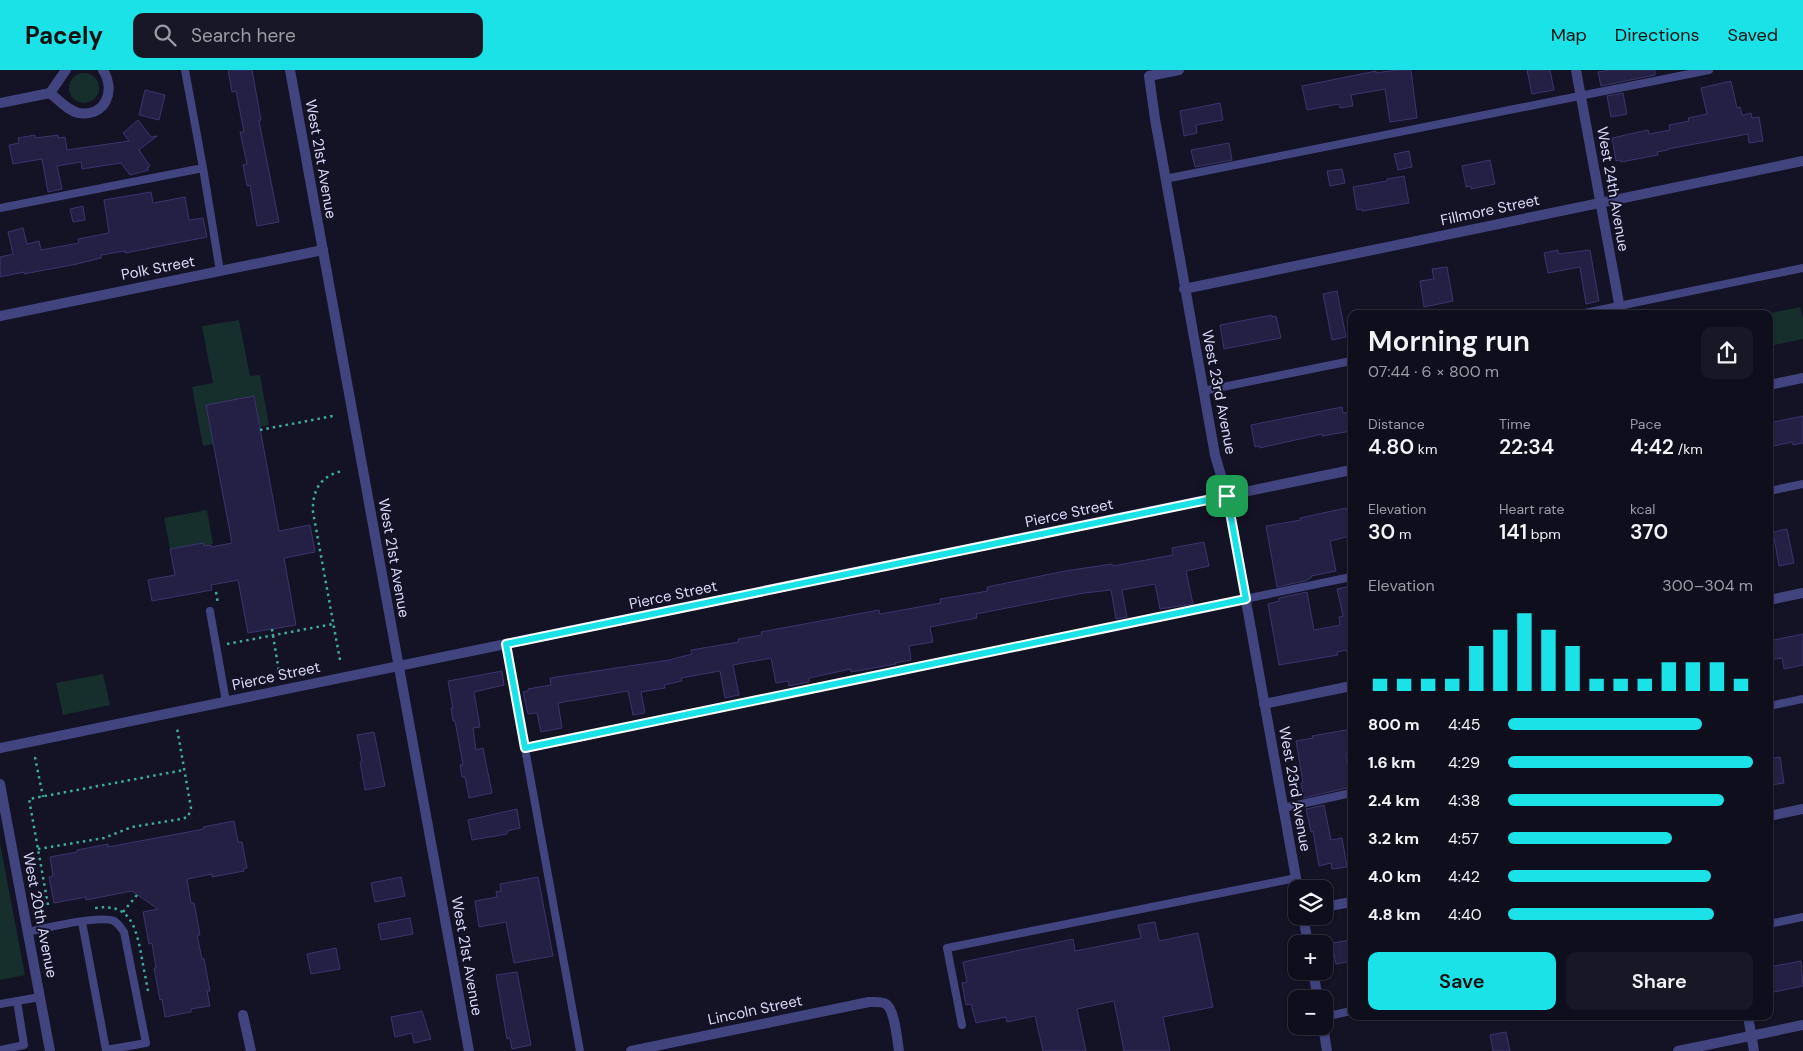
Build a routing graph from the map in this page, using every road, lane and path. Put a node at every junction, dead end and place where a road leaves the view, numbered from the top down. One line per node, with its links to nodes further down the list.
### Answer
1 (66, 70): 8 (street)
2 (103, 70): 8 (street)
3 (185, 70): 12 (lane)
4 (290, 70): 16 (street, West 21st Avenue)
5 (1179, 70): 13 (street, West 23rd Avenue)
6 (1576, 70): 9 (street, West 24th Avenue)
7 (1709, 70): 9 (lane)
8 (50, 93): 10 (street)
9 (1580, 96): 13 (lane); 14 (street, West 24th Avenue)
10 (0, 104)
11 (1803, 161): 14 (street, Fillmore Street)
12 (203, 168): 15 (lane); 18 (lane)
13 (1165, 179): 19 (street, West 23rd Avenue)
14 (1600, 203): 19 (street, Fillmore Street); 20 (street, West 24th Avenue)
15 (0, 208)
16 (323, 250): 18 (street, Polk Street); 44 (street, West 21st Avenue)
17 (1803, 268): 20 (lane)
18 (220, 271): 21 (street, Polk Street)
19 (1184, 289): 25 (street, West 23rd Avenue)
20 (1620, 310)
21 (0, 316)
22 (1348, 362): 25 (lane)
23 (1803, 378): 24 (street)
24 (1773, 383)
25 (1203, 391): 32 (street, West 23rd Avenue)
26 (333, 416): 27 (path)
27 (260, 430)
28 (343, 471): 38 (path)
29 (1348, 471): 32 (street, Pierce Street)
30 (1803, 484): 31 (lane)
31 (1773, 490)
32 (1227, 496): 35 (street, West 23rd Avenue); 42 (street, Pierce Street)
33 (1348, 578): 35 (lane)
34 (1803, 593): 36 (street)
35 (1246, 599): 49 (street, West 23rd Avenue); 53 (lane)
36 (1773, 599)
37 (210, 611): 48 (lane)
38 (333, 624): 40 (path); 43 (path)
39 (272, 629): 40 (path)
40 (273, 635): 41 (path); 45 (path)
41 (225, 644)
42 (506, 644): 44 (street, Pierce Street); 53 (lane)
43 (340, 660)
44 (399, 666): 48 (street, Pierce Street); 87 (street, West 21st Avenue)
45 (280, 672)
46 (1348, 687): 49 (street)
47 (1803, 699): 50 (lane)
48 (226, 702): 52 (street, Pierce Street)
49 (1264, 704): 59 (street, West 23rd Avenue)
50 (1773, 705)
51 (177, 728): 55 (path)
52 (0, 748)
53 (525, 748): 88 (lane)
54 (35, 757): 58 (path)
55 (184, 770): 58 (path); 62 (path)
56 (0, 784): 72 (street, West 20th Avenue)
57 (1348, 794): 59 (lane)
58 (43, 797): 62 (path)
59 (1283, 808): 63 (street, West 23rd Avenue)
60 (1803, 809): 61 (street)
61 (1773, 815)
62 (38, 849): 66 (path)
63 (1296, 878): 80 (lane)
64 (137, 895): 68 (path)
65 (1348, 903): 67 (street)
66 (48, 905)
67 (1333, 906)
68 (123, 912)
69 (1803, 917): 71 (lane)
70 (82, 922): 70 (lane); 72 (lane)
71 (1773, 923)
72 (28, 932): 73 (street, West 20th Avenue)
73 (40, 996): 74 (lane); 85 (street, West 20th Avenue)
74 (17, 1001): 75 (lane); 84 (lane)
75 (0, 1004)
76 (1348, 1012): 78 (lane)
77 (243, 1015): 86 (street)
78 (1333, 1015)
79 (1749, 1020): 83 (street)
80 (962, 1025)
81 (1803, 1025): 83 (street)
82 (1324, 1035): 91 (street)
83 (1752, 1036): 92 (street); 93 (street)
84 (0, 1050)
85 (50, 1051)
86 (251, 1051)
87 (469, 1051)
88 (580, 1051)
89 (631, 1051): 90 (street, Lincoln Street)
90 (899, 1051)
91 (1327, 1051)
92 (1678, 1051)
93 (1754, 1051)

